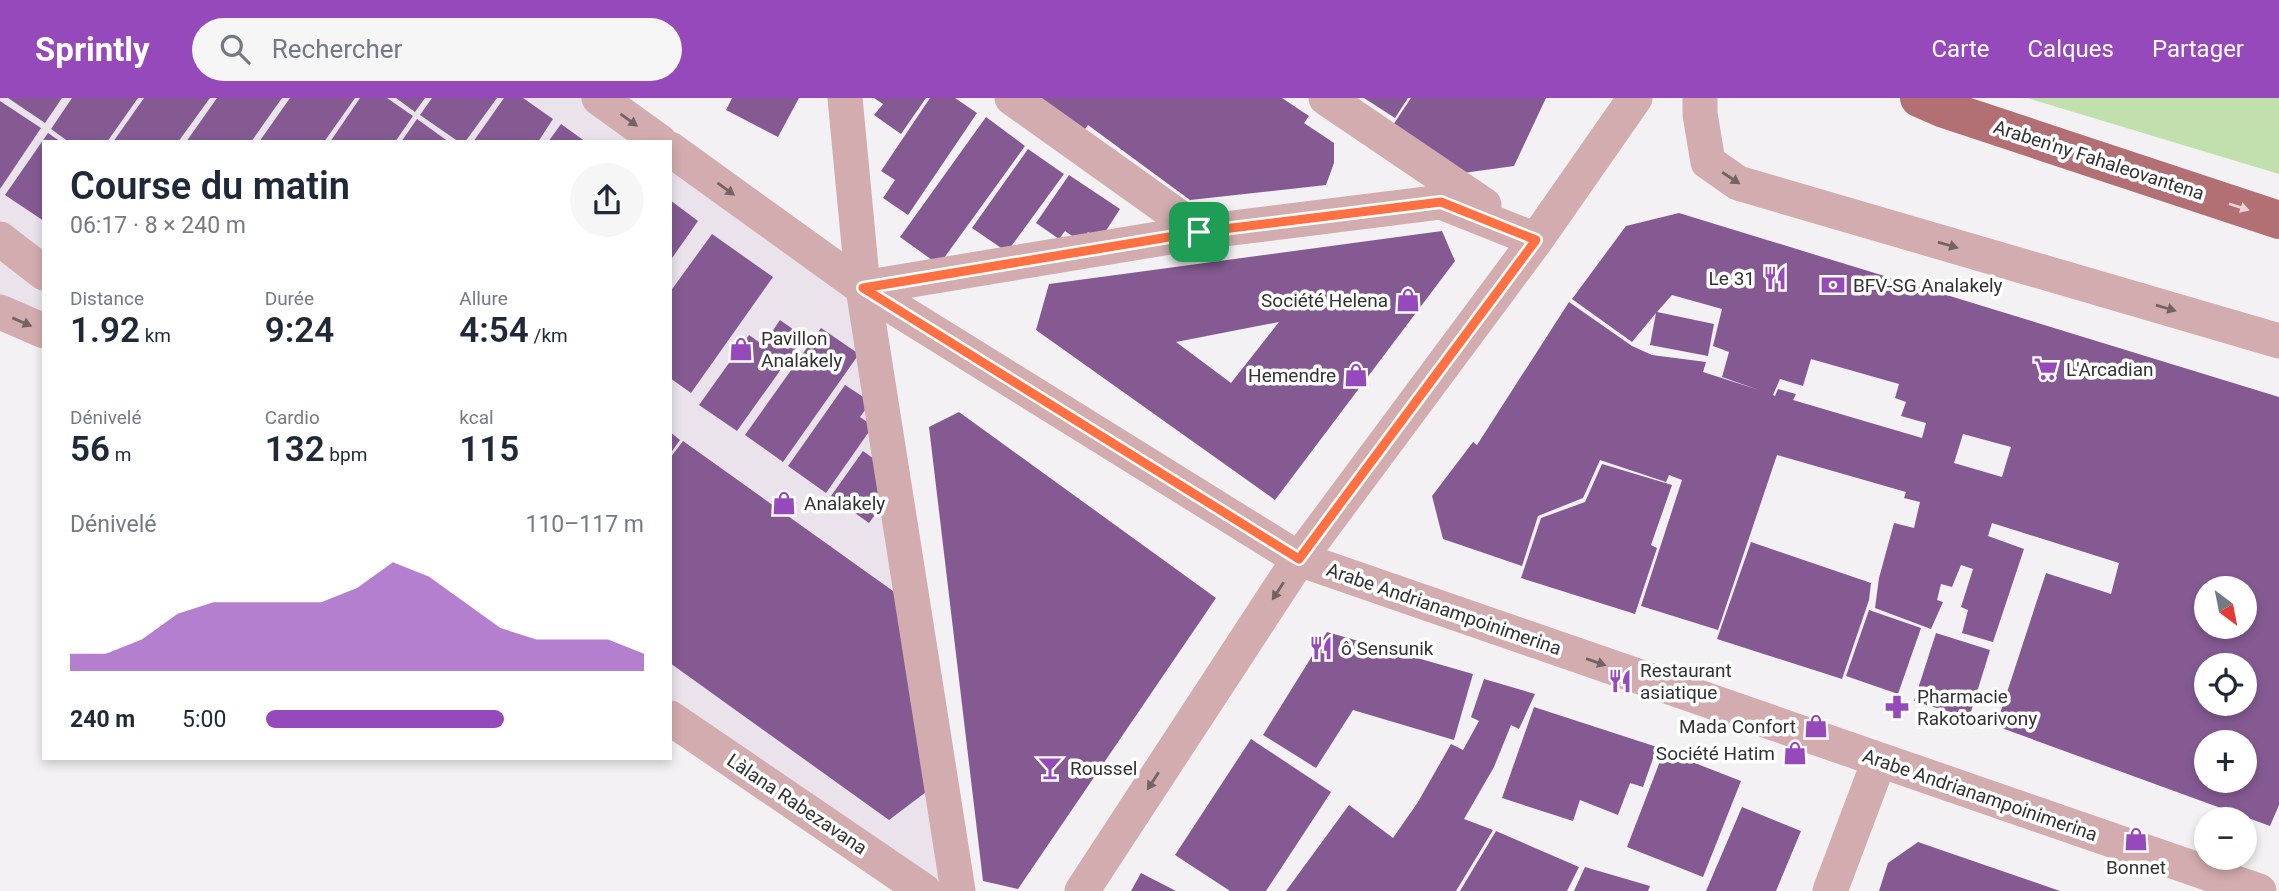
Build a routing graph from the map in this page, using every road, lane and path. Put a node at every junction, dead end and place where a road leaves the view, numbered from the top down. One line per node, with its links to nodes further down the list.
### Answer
1 (599, 98): 8 (street, one-way to 8)
2 (845, 98): 15 (street)
3 (1012, 98): 11 (street)
4 (1326, 98): 13 (street)
5 (1635, 98): 13 (street)
6 (1700, 98): 18 (street, one-way to 18)
7 (1919, 98): 10 (main road, Araben'ny Fahaleovantena, one-way to 10)
8 (657, 140)
9 (672, 150): 15 (street, Arabe Andrianampoinimerina, one-way to 15)
10 (2279, 220)
11 (1199, 232): 13 (street); 15 (street)
12 (0, 239): 14 (street)
13 (1536, 240): 19 (street)
14 (42, 272)
15 (863, 288): 19 (street, Arabe Andrianampoinimerina); 23 (street)
16 (0, 313): 17 (street, one-way to 17)
17 (42, 330)
18 (2279, 341)
19 (1299, 559): 21 (street, Arabe Andrianampoinimerina, one-way to 21); 24 (street, one-way to 24)
20 (672, 719): 22 (street, Làlana Rabezavana)
21 (1879, 761): 25 (street); 26 (street, Arabe Andrianampoinimerina)
22 (925, 891)
23 (958, 891)
24 (1082, 891)
25 (1830, 891)
26 (2259, 891)

